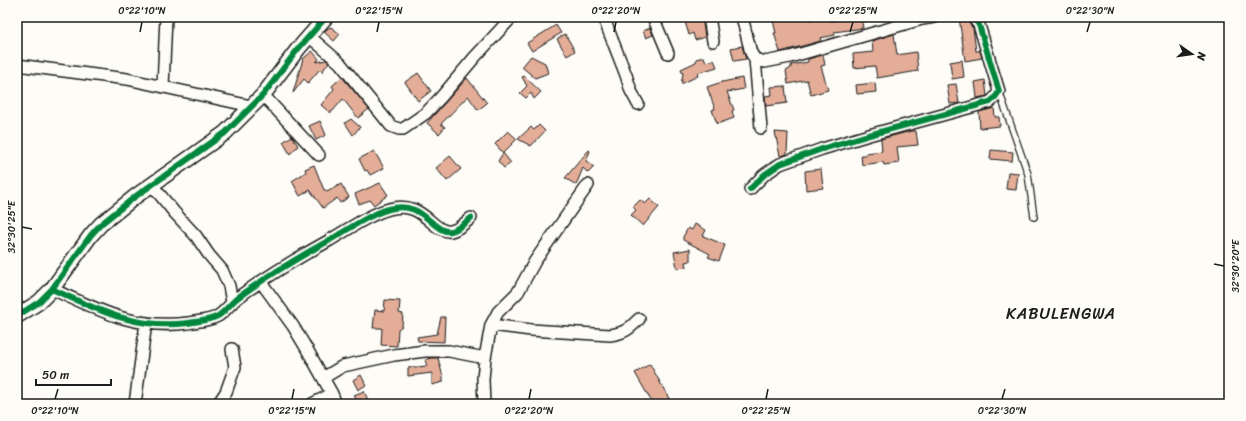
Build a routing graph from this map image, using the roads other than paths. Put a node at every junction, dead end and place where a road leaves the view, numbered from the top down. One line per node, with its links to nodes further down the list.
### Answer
1 (166, 17): 15 (street)
2 (326, 17): 10 (street)
3 (512, 17): 10 (street)
4 (605, 17): 18 (street)
5 (654, 17): 12 (street)
6 (710, 17): 11 (street)
7 (742, 17): 13 (street)
8 (935, 17): 13 (street)
9 (973, 17): 16 (street)
10 (309, 36): 17 (street)
11 (713, 41)
12 (668, 53)
13 (755, 59): 20 (street)
14 (17, 65): 15 (street)
15 (163, 88): 19 (street)
16 (999, 91): 24 (street); 25 (lane)
17 (263, 95): 19 (street); 21 (street)
18 (638, 104)
19 (251, 106): 22 (street)
20 (761, 128)
21 (319, 155)
22 (152, 185): 28 (street); 29 (street)
23 (588, 185): 33 (street)
24 (750, 189)
25 (1034, 217)
26 (471, 218): 27 (street)
27 (261, 282): 29 (street); 36 (street)
28 (52, 289): 30 (street); 32 (street)
29 (232, 302): 32 (street)
30 (17, 316)
31 (639, 319): 33 (street)
32 (146, 323): 38 (street)
33 (491, 325): 35 (street)
34 (232, 349): 39 (street)
35 (484, 358): 36 (street); 41 (street)
36 (323, 378): 37 (street)
37 (334, 399): 40 (street)
38 (135, 404)
39 (218, 404)
40 (312, 404)
41 (484, 404)

